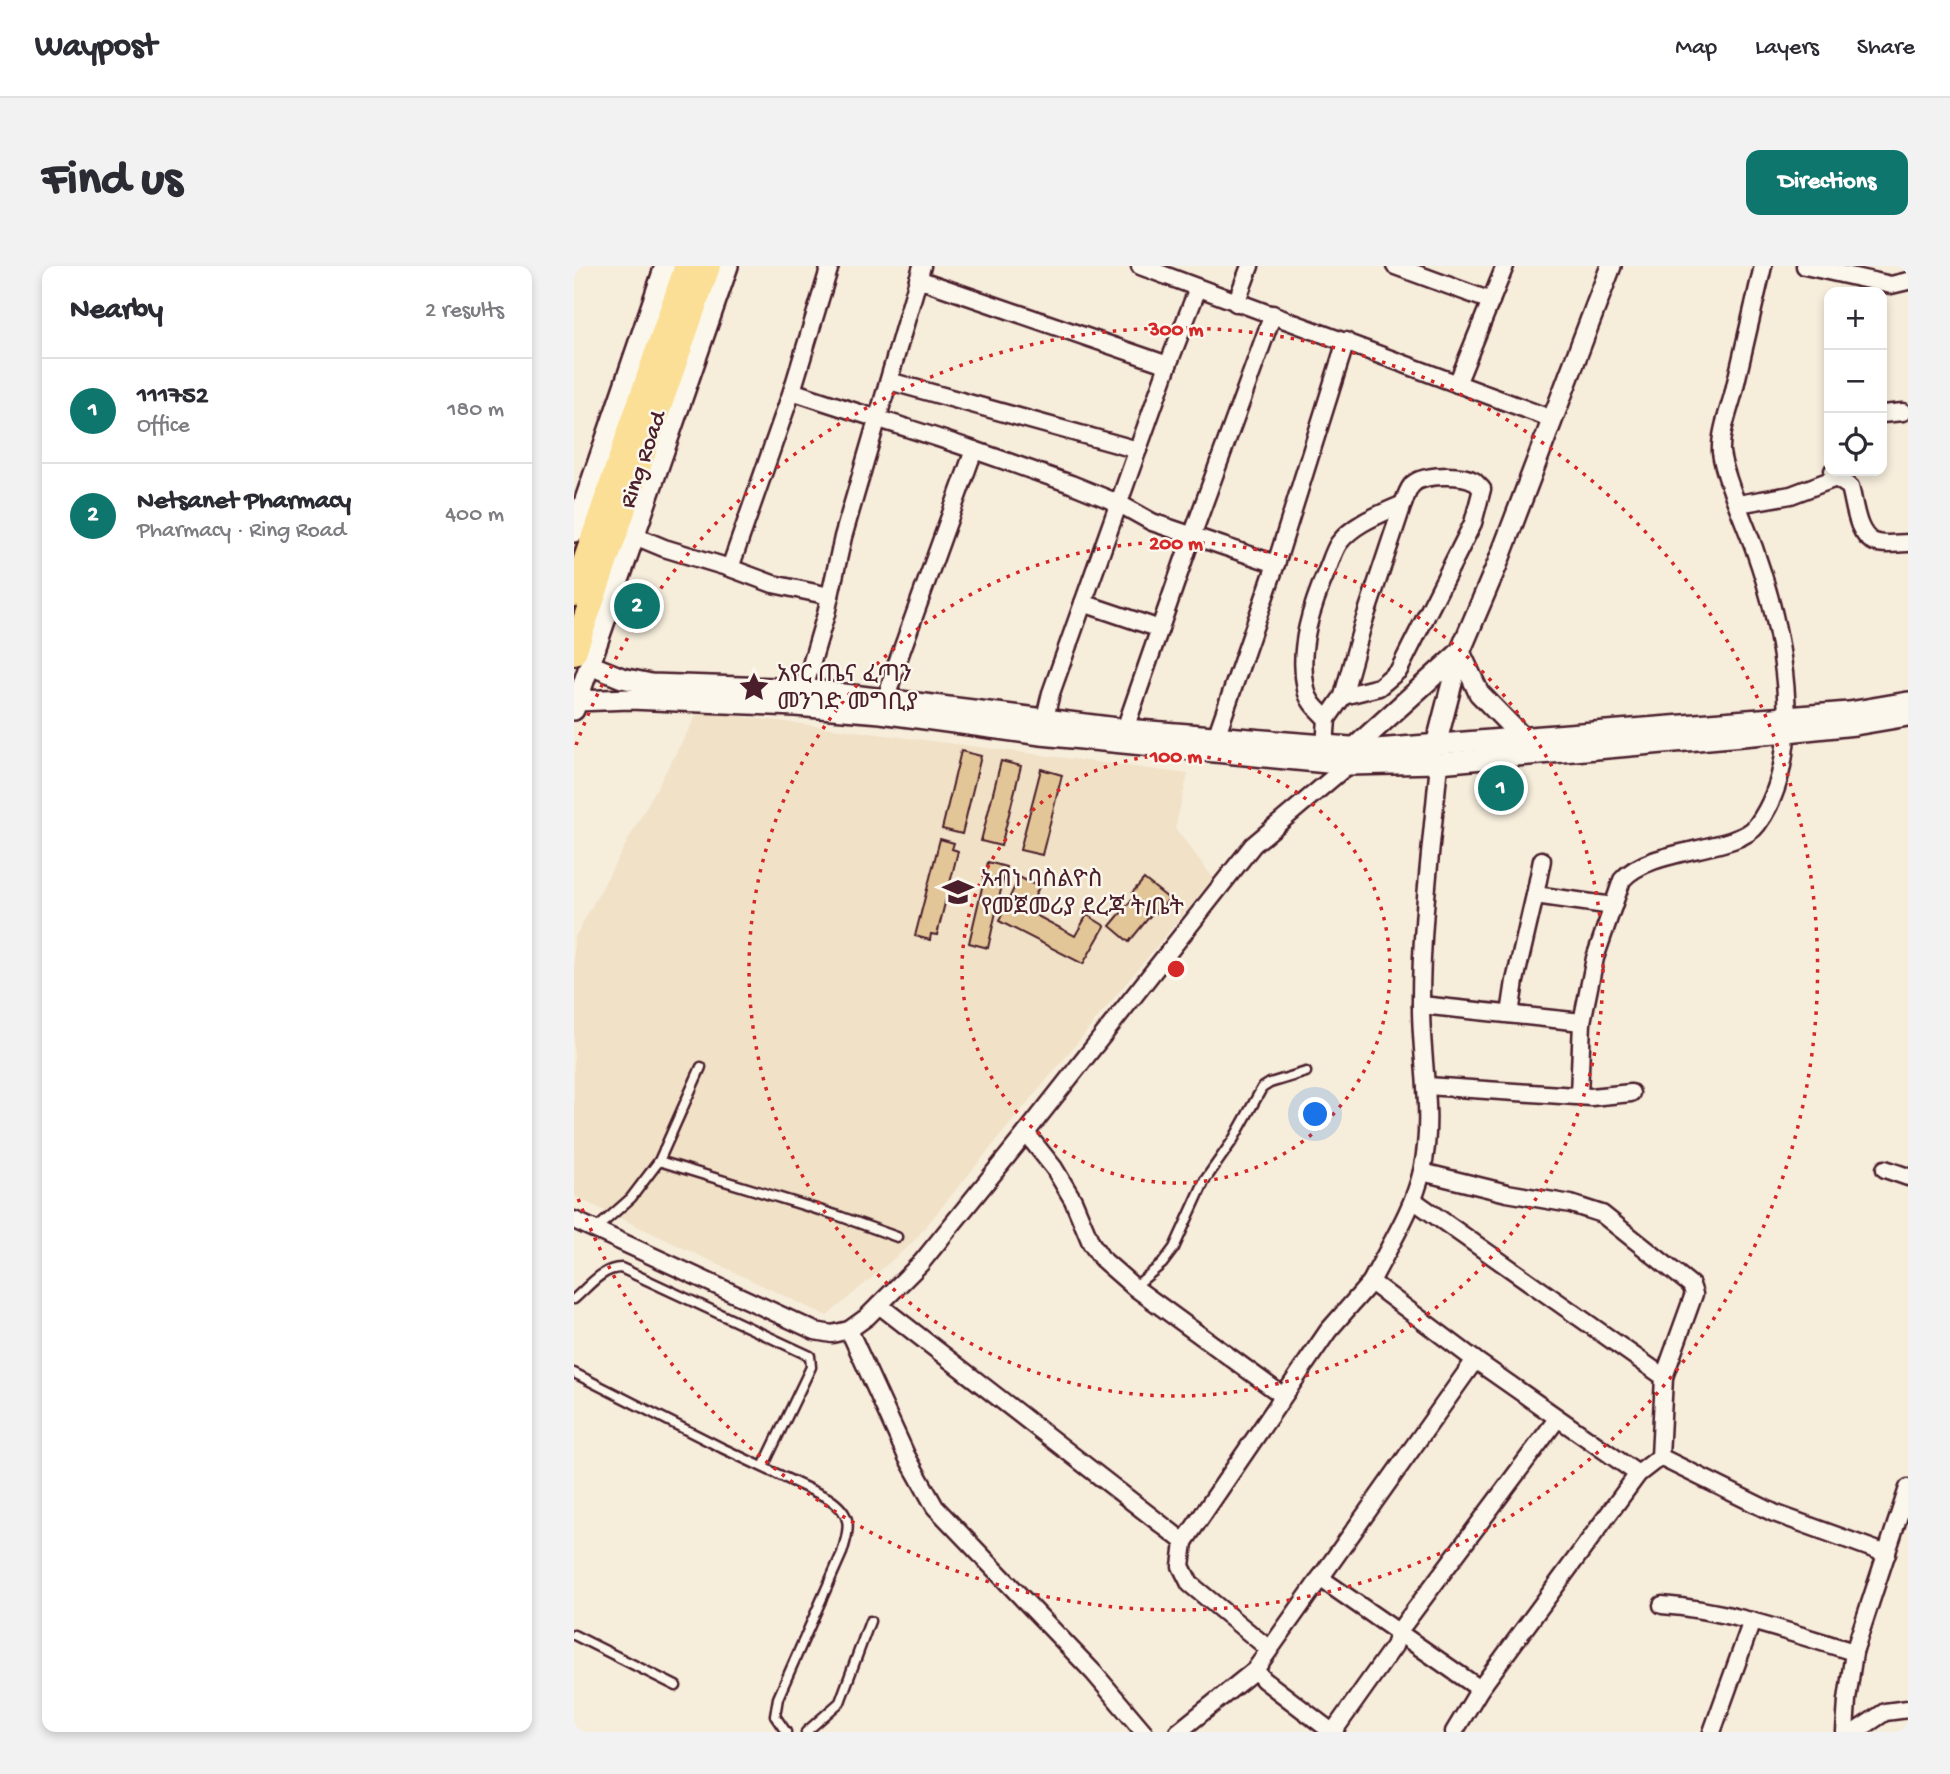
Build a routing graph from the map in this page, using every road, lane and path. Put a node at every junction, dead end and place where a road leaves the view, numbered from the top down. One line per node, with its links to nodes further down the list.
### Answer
1 (665, 266): 36 (street)
2 (687, 266): 42 (highway, Ring Road)
3 (708, 266): 47 (highway, Ring Road)
4 (728, 266): 37 (street)
5 (830, 266): 24 (street)
6 (1140, 266): 16 (street)
7 (1250, 266): 18 (street)
8 (1395, 266): 13 (street)
9 (1505, 266): 17 (street)
10 (1611, 266): 27 (street)
11 (1763, 266): 35 (street)
12 (1805, 266): 15 (street)
13 (1417, 270): 17 (street)
14 (920, 273): 21 (street); 22 (street)
15 (1908, 281)
16 (1198, 288): 18 (street); 21 (street)
17 (1491, 301): 23 (street)
18 (1236, 303): 19 (street)
19 (1273, 314): 20 (street); 38 (street)
20 (1346, 341): 23 (street); 40 (street)
21 (1168, 365): 30 (street)
22 (889, 381): 28 (street); 30 (street)
23 (1457, 384): 27 (street)
24 (792, 391): 28 (street); 41 (street)
25 (1903, 412): 26 (street)
26 (1887, 414)
27 (1552, 419): 46 (street)
28 (877, 420): 29 (street); 43 (street)
29 (974, 450): 33 (street); 50 (street)
30 (1138, 450): 33 (street)
31 (1830, 476): 35 (street)
32 (1836, 476): 39 (street)
33 (1118, 503): 38 (street); 44 (street)
34 (1403, 504): 49 (street); 49 (street); 54 (street)
35 (1738, 504): 55 (street)
36 (574, 532)
37 (635, 536): 41 (street); 47 (street)
38 (1192, 536): 40 (street); 45 (street)
39 (1908, 543)
40 (1276, 564): 58 (street)
41 (730, 568): 43 (street)
42 (574, 594)
43 (830, 596): 48 (street)
44 (1083, 603): 45 (street); 56 (street)
45 (1160, 629): 57 (street)
46 (1460, 652): 59 (street); 61 (street); 62 (street)
47 (582, 659): 48 (street); 52 (street)
48 (804, 689): 50 (street)
49 (1343, 696): 54 (street)
50 (886, 699): 56 (street)
51 (1908, 702): 55 (street)
52 (575, 705): 56 (street)
53 (1908, 716): 55 (street)
54 (1327, 719): 60 (street)
55 (1786, 725): 59 (street); 61 (street); 65 (street)
56 (1043, 727): 57 (street); 62 (street)
57 (1125, 729): 58 (street)
58 (1216, 737): 60 (street)
59 (1523, 738): 61 (street)
60 (1325, 746): 62 (street)
61 (1437, 754): 62 (street); 66 (street)
62 (1351, 757): 74 (street)
63 (1542, 860): 64 (street)
64 (1535, 895): 65 (street); 67 (street)
65 (1613, 906): 68 (street)
66 (1421, 1005): 67 (street); 71 (street)
67 (1510, 1014): 68 (street)
68 (1582, 1022): 73 (street)
69 (701, 1067): 75 (lane)
70 (1306, 1072): 84 (lane)
71 (1427, 1086): 73 (street); 77 (street)
72 (1631, 1093): 73 (street)
73 (1579, 1095)
74 (1026, 1133): 84 (street); 86 (street)
75 (659, 1161): 81 (lane); 82 (lane)
76 (1885, 1169): 78 (street)
77 (1422, 1172): 79 (street); 90 (street)
78 (1908, 1177)
79 (1413, 1200): 83 (street); 90 (street)
80 (574, 1220): 81 (street)
81 (596, 1229): 87 (street)
82 (897, 1237)
83 (1371, 1282): 88 (street); 91 (street)
84 (1134, 1287): 91 (street)
85 (574, 1299): 94 (lane)
86 (879, 1305): 87 (street); 98 (street)
87 (849, 1330): 114 (street)
88 (1475, 1360): 92 (street); 100 (street)
89 (574, 1373): 94 (lane)
90 (1664, 1377): 93 (street)
91 (1282, 1395): 98 (street)
92 (1558, 1419): 95 (street); 104 (street)
93 (1660, 1457): 95 (street); 99 (street)
94 (763, 1467): 112 (lane)
95 (1638, 1474): 110 (street)
96 (1908, 1488): 97 (street)
97 (1901, 1541): 99 (street)
98 (1184, 1542): 106 (street)
99 (1887, 1554): 107 (street)
100 (1320, 1578): 104 (street); 106 (street)
101 (1662, 1605): 103 (street)
102 (870, 1621): 113 (lane)
103 (1752, 1621): 107 (street); 118 (street)
104 (1399, 1632): 110 (street); 116 (street)
105 (574, 1635): 109 (lane)
106 (1269, 1649): 108 (street)
107 (1854, 1652): 119 (street)
108 (1255, 1670): 115 (street); 116 (street)
109 (676, 1686)
110 (1480, 1689): 117 (street)
111 (1908, 1709): 120 (street)
112 (786, 1732)
113 (806, 1732)
114 (1144, 1732)
115 (1178, 1732)
116 (1333, 1732)
117 (1454, 1732)
118 (1713, 1732)
119 (1845, 1732)
120 (1855, 1732)

